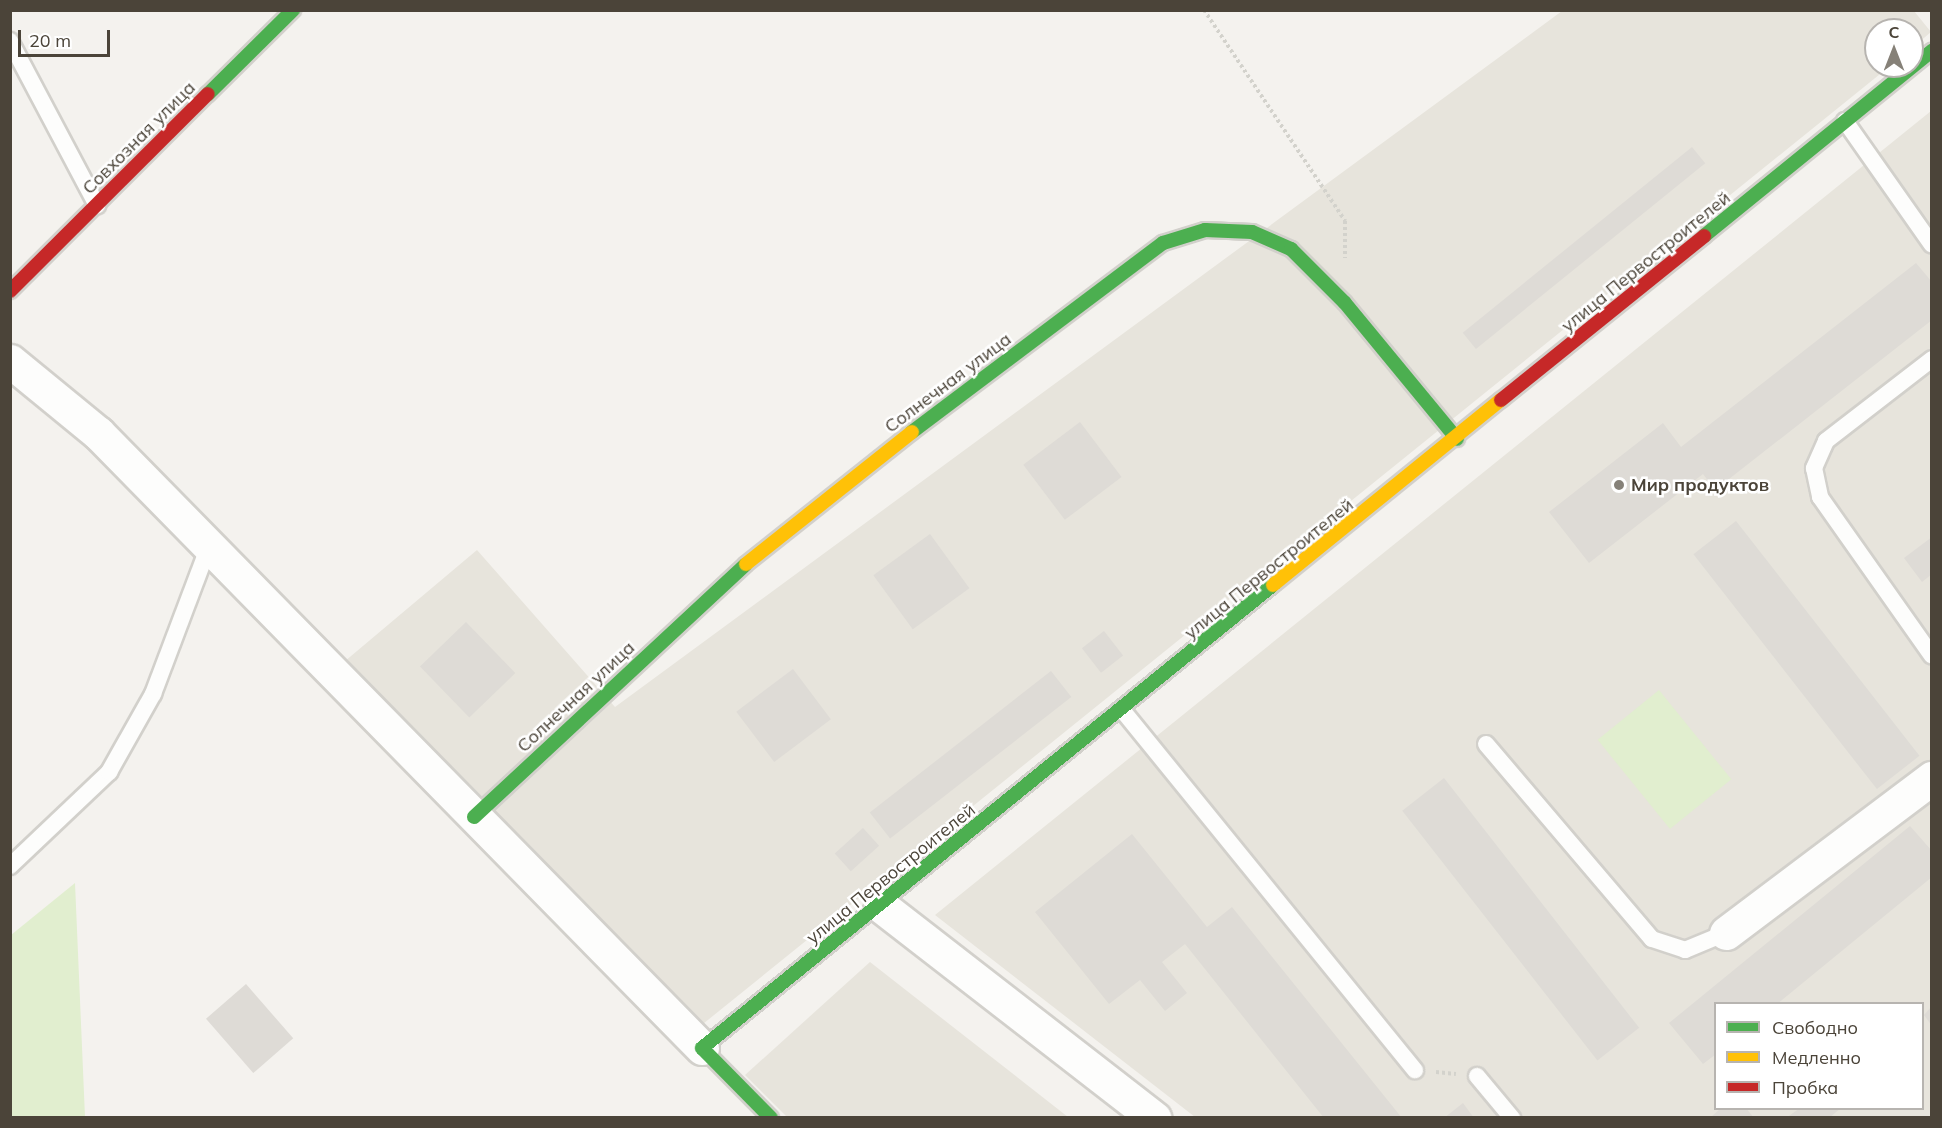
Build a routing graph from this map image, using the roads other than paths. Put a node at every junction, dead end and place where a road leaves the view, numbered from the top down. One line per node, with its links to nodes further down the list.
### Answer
1 (293, 10): 5 (street, Совхозная улица)
2 (10, 41): 5 (lane)
3 (1932, 51): 4 (street, улица Первостроителей)
4 (1845, 122): 6 (lane); 10 (street, улица Первостроителей)
5 (97, 206): 7 (street, Совхозная улица)
6 (1932, 245)
7 (10, 291)
8 (1932, 359): 12 (lane)
9 (10, 361): 11 (street)
10 (1457, 439): 13 (street, улица Первостроителей); 16 (street, Солнечная улица)
11 (209, 546): 16 (street); 17 (lane)
12 (1932, 656)
13 (1123, 711): 18 (street, улица Первостроителей); 21 (lane)
14 (1486, 744): 19 (lane)
15 (1932, 778): 19 (street)
16 (474, 818): 20 (street)
17 (10, 866)
18 (881, 906): 20 (street, улица Первостроителей); 24 (street)
19 (1726, 933)
20 (702, 1048): 23 (street)
21 (1415, 1070)
22 (1477, 1076): 25 (lane)
23 (771, 1118)
24 (1154, 1118)
25 (1512, 1118)

